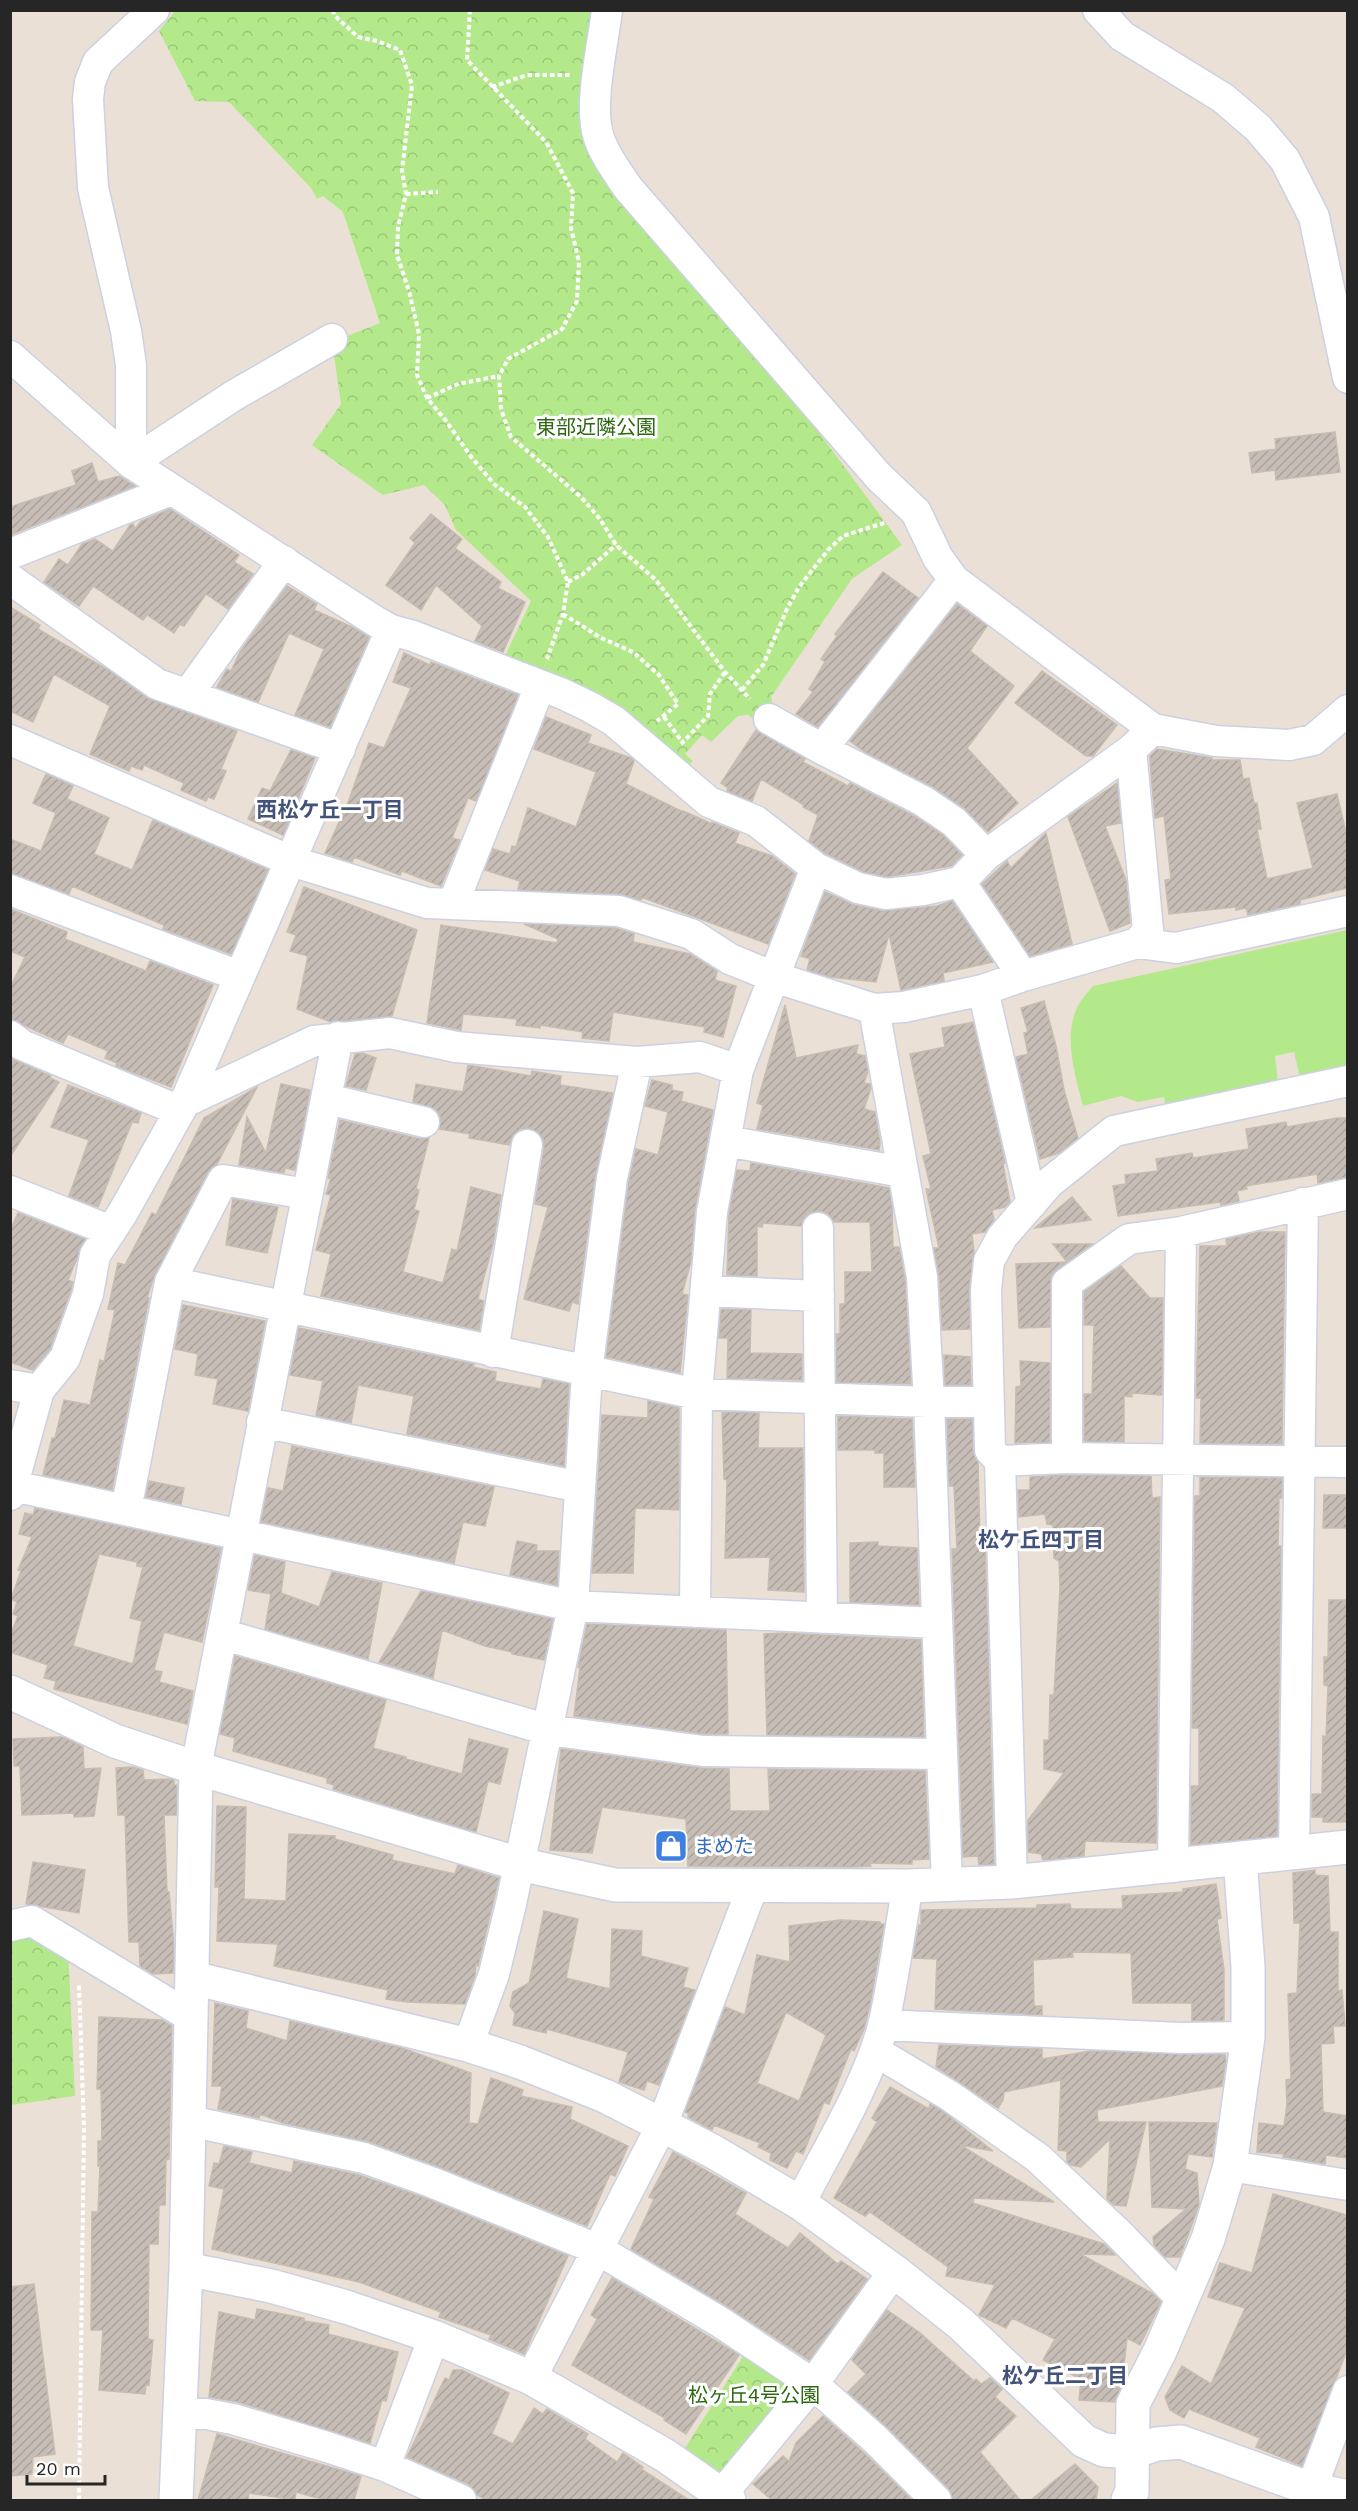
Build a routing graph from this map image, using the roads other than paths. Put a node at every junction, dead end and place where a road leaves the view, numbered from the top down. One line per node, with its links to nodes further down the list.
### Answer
1 (154, 10): 7 (street)
2 (607, 10): 12 (street)
3 (1098, 10): 6 (street)
4 (332, 339): 7 (street)
5 (10, 356): 7 (street)
6 (1347, 375)
7 (131, 463): 8 (street)
8 (171, 490): 9 (street); 10 (street)
9 (10, 554)
10 (284, 561): 13 (street); 15 (street)
11 (10, 579): 15 (street)
12 (954, 580): 18 (street); 21 (street)
13 (391, 630): 14 (street); 20 (street)
14 (540, 686): 25 (street); 28 (street)
15 (187, 695): 20 (street)
16 (1347, 710): 18 (street)
17 (769, 718): 21 (street)
18 (1153, 729): 22 (street)
19 (15, 747): 24 (street)
20 (340, 749): 24 (street)
21 (822, 750): 23 (street)
22 (1131, 750): 23 (street); 30 (street)
23 (986, 855): 26 (street)
24 (291, 861): 28 (street); 31 (street)
25 (816, 868): 26 (street); 33 (street)
26 (960, 882): 32 (street)
27 (10, 890): 31 (street)
28 (453, 904): 33 (street)
29 (1347, 911): 30 (street)
30 (1138, 943): 32 (street)
31 (239, 976): 42 (street)
32 (1023, 976): 34 (street)
33 (774, 977): 35 (street); 39 (street)
34 (983, 990): 35 (street); 50 (street)
35 (874, 1009): 46 (street)
36 (10, 1036): 42 (street)
37 (338, 1037): 38 (street); 41 (street); 42 (street)
38 (637, 1062): 39 (street); 60 (street)
39 (738, 1070): 44 (street)
40 (1347, 1081): 50 (street)
41 (327, 1099): 43 (street); 47 (street)
42 (183, 1107): 53 (street)
43 (424, 1122)
44 (725, 1141): 46 (street); 56 (street)
45 (527, 1145): 59 (street)
46 (903, 1172): 65 (street)
47 (307, 1194): 55 (street); 58 (street)
48 (1347, 1194): 51 (street)
49 (12, 1195): 53 (street)
50 (1032, 1203): 66 (street)
51 (1303, 1203): 54 (street); 71 (street)
52 (818, 1228): 57 (street)
53 (111, 1231): 62 (street)
54 (1181, 1232): 68 (street); 69 (street)
55 (170, 1282): 58 (street); 75 (street)
56 (706, 1291): 57 (street); 63 (street)
57 (819, 1296): 64 (street)
58 (284, 1308): 59 (street); 67 (street)
59 (493, 1352): 60 (street)
60 (587, 1372): 63 (street); 73 (street)
61 (10, 1385): 62 (street)
62 (39, 1390): 74 (street)
63 (697, 1394): 64 (street); 78 (street)
64 (819, 1399): 65 (street); 79 (street)
65 (929, 1402): 66 (street); 80 (street)
66 (988, 1402): 70 (street)
67 (262, 1422): 73 (street); 76 (street)
68 (1067, 1458): 69 (street); 70 (street)
69 (1177, 1459): 71 (street); 90 (street)
70 (1000, 1461): 91 (street)
71 (1301, 1462): 72 (street); 87 (street)
72 (1347, 1462)
73 (580, 1487): 77 (street)
74 (12, 1490): 75 (street)
75 (126, 1510): 76 (street)
76 (242, 1534): 77 (street); 81 (street)
77 (573, 1606): 78 (street); 83 (street)
78 (695, 1612): 79 (street)
79 (822, 1618): 80 (street)
80 (938, 1623): 84 (street)
81 (222, 1634): 83 (street); 85 (street)
82 (10, 1692): 85 (street)
83 (548, 1730): 84 (street); 89 (street)
84 (942, 1754): 92 (street)
85 (196, 1768): 89 (street); 96 (street)
86 (1347, 1847): 87 (street)
87 (1294, 1854): 88 (street)
88 (1240, 1858): 90 (street); 98 (street)
89 (519, 1864): 93 (street); 100 (street)
90 (1173, 1867): 91 (street)
91 (1011, 1882): 92 (street)
92 (947, 1885): 94 (street)
93 (753, 1886): 94 (street); 102 (street)
94 (908, 1886): 99 (street)
95 (10, 1926): 97 (street)
96 (193, 1978): 97 (street); 100 (street)
97 (191, 2016): 101 (street)
98 (1248, 2037): 99 (street); 103 (street)
99 (879, 2038): 105 (street); 109 (street)
100 (468, 2045): 102 (street)
101 (189, 2121): 106 (street); 107 (street)
102 (662, 2125): 105 (street); 106 (street)
103 (1230, 2166): 104 (street); 109 (street)
104 (1347, 2185)
105 (800, 2204): 108 (street)
106 (597, 2249): 111 (street); 112 (street)
107 (186, 2269): 110 (street); 114 (street)
108 (894, 2271): 112 (street); 115 (street)
109 (1183, 2300): 115 (street)
110 (434, 2337): 111 (street); 116 (street)
111 (531, 2378): 119 (street)
112 (813, 2384): 119 (street); 122 (street)
113 (1345, 2403): 117 (street)
114 (181, 2414): 116 (street); 120 (street)
115 (1132, 2452): 117 (street); 123 (street)
116 (385, 2466): 121 (street)
117 (1309, 2495): 118 (street)
118 (1347, 2498)
119 (723, 2499)
120 (176, 2500)
121 (461, 2500)
122 (936, 2500)
123 (1128, 2500)

